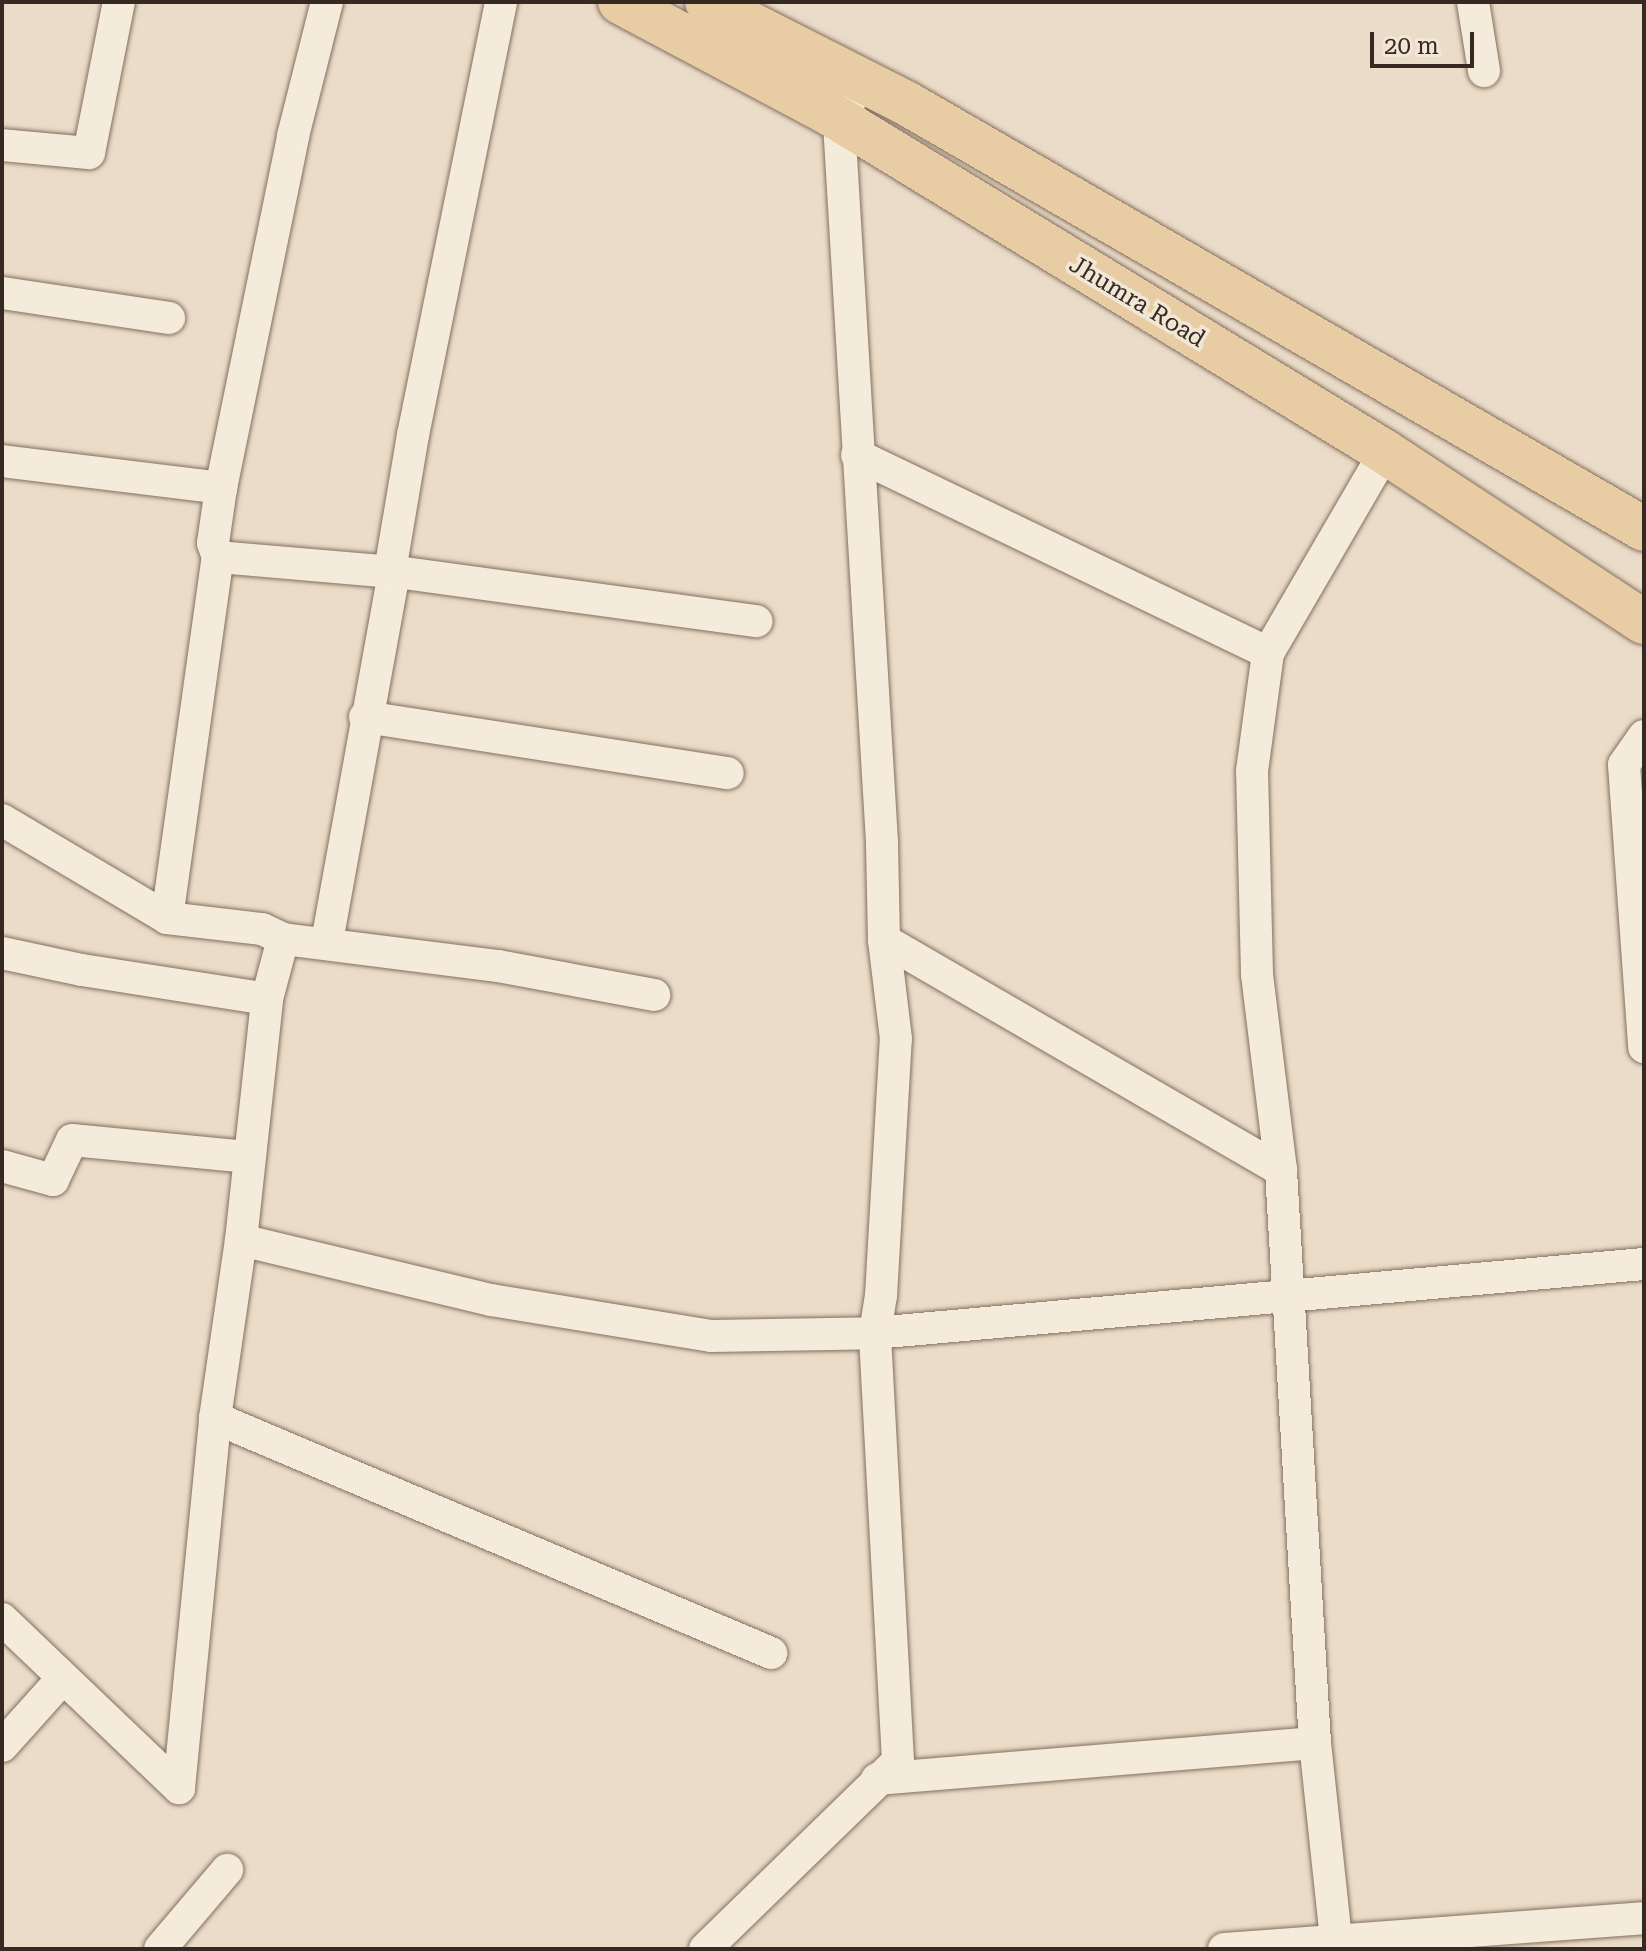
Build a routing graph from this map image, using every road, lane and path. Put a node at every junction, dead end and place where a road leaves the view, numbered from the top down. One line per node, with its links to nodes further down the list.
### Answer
1 (119, 2): 10 (street)
2 (327, 2): 16 (street)
3 (501, 2): 19 (street)
4 (620, 2): 9 (main road, Jhumra Road)
5 (707, 2): 8 (main road)
6 (1473, 2): 7 (street)
7 (1484, 71)
8 (861, 80): 9 (street); 17 (main road)
9 (839, 122): 13 (main road, Jhumra Road); 14 (street)
10 (2, 145)
11 (2, 293): 12 (street)
12 (169, 318)
13 (1385, 452): 21 (main road, Jhumra Road); 22 (street)
14 (857, 455): 22 (street); 29 (street)
15 (2, 461): 16 (street)
16 (221, 488): 18 (street)
17 (1644, 529)
18 (218, 557): 19 (street); 27 (street)
19 (392, 572): 20 (street); 23 (street)
20 (757, 621)
21 (1644, 622)
22 (1268, 653): 37 (street)
23 (365, 717): 25 (street); 30 (street)
24 (1644, 736): 34 (street)
25 (728, 773)
26 (2, 820): 27 (street)
27 (167, 918): 28 (street)
28 (283, 939): 30 (street); 33 (street)
29 (884, 940): 37 (street); 41 (street)
30 (336, 945): 32 (street)
31 (2, 953): 33 (street)
32 (654, 995)
33 (267, 999): 35 (street)
34 (1644, 1047)
35 (249, 1157): 36 (street); 38 (street)
36 (2, 1166)
37 (1281, 1170): 40 (street)
38 (241, 1240): 41 (street); 42 (street)
39 (1644, 1264): 40 (street)
40 (1288, 1296): 41 (street); 46 (street)
41 (875, 1333): 48 (street)
42 (215, 1418): 44 (street); 45 (street)
43 (2, 1619): 45 (street)
44 (771, 1653)
45 (63, 1678): 47 (street)
46 (1315, 1743): 48 (street); 51 (street)
47 (2, 1746)
48 (877, 1779): 53 (street)
49 (227, 1870): 52 (street)
50 (1644, 1918): 51 (street)
51 (1336, 1939): 54 (street)
52 (160, 1949)
53 (705, 1949)
54 (1224, 1949)

